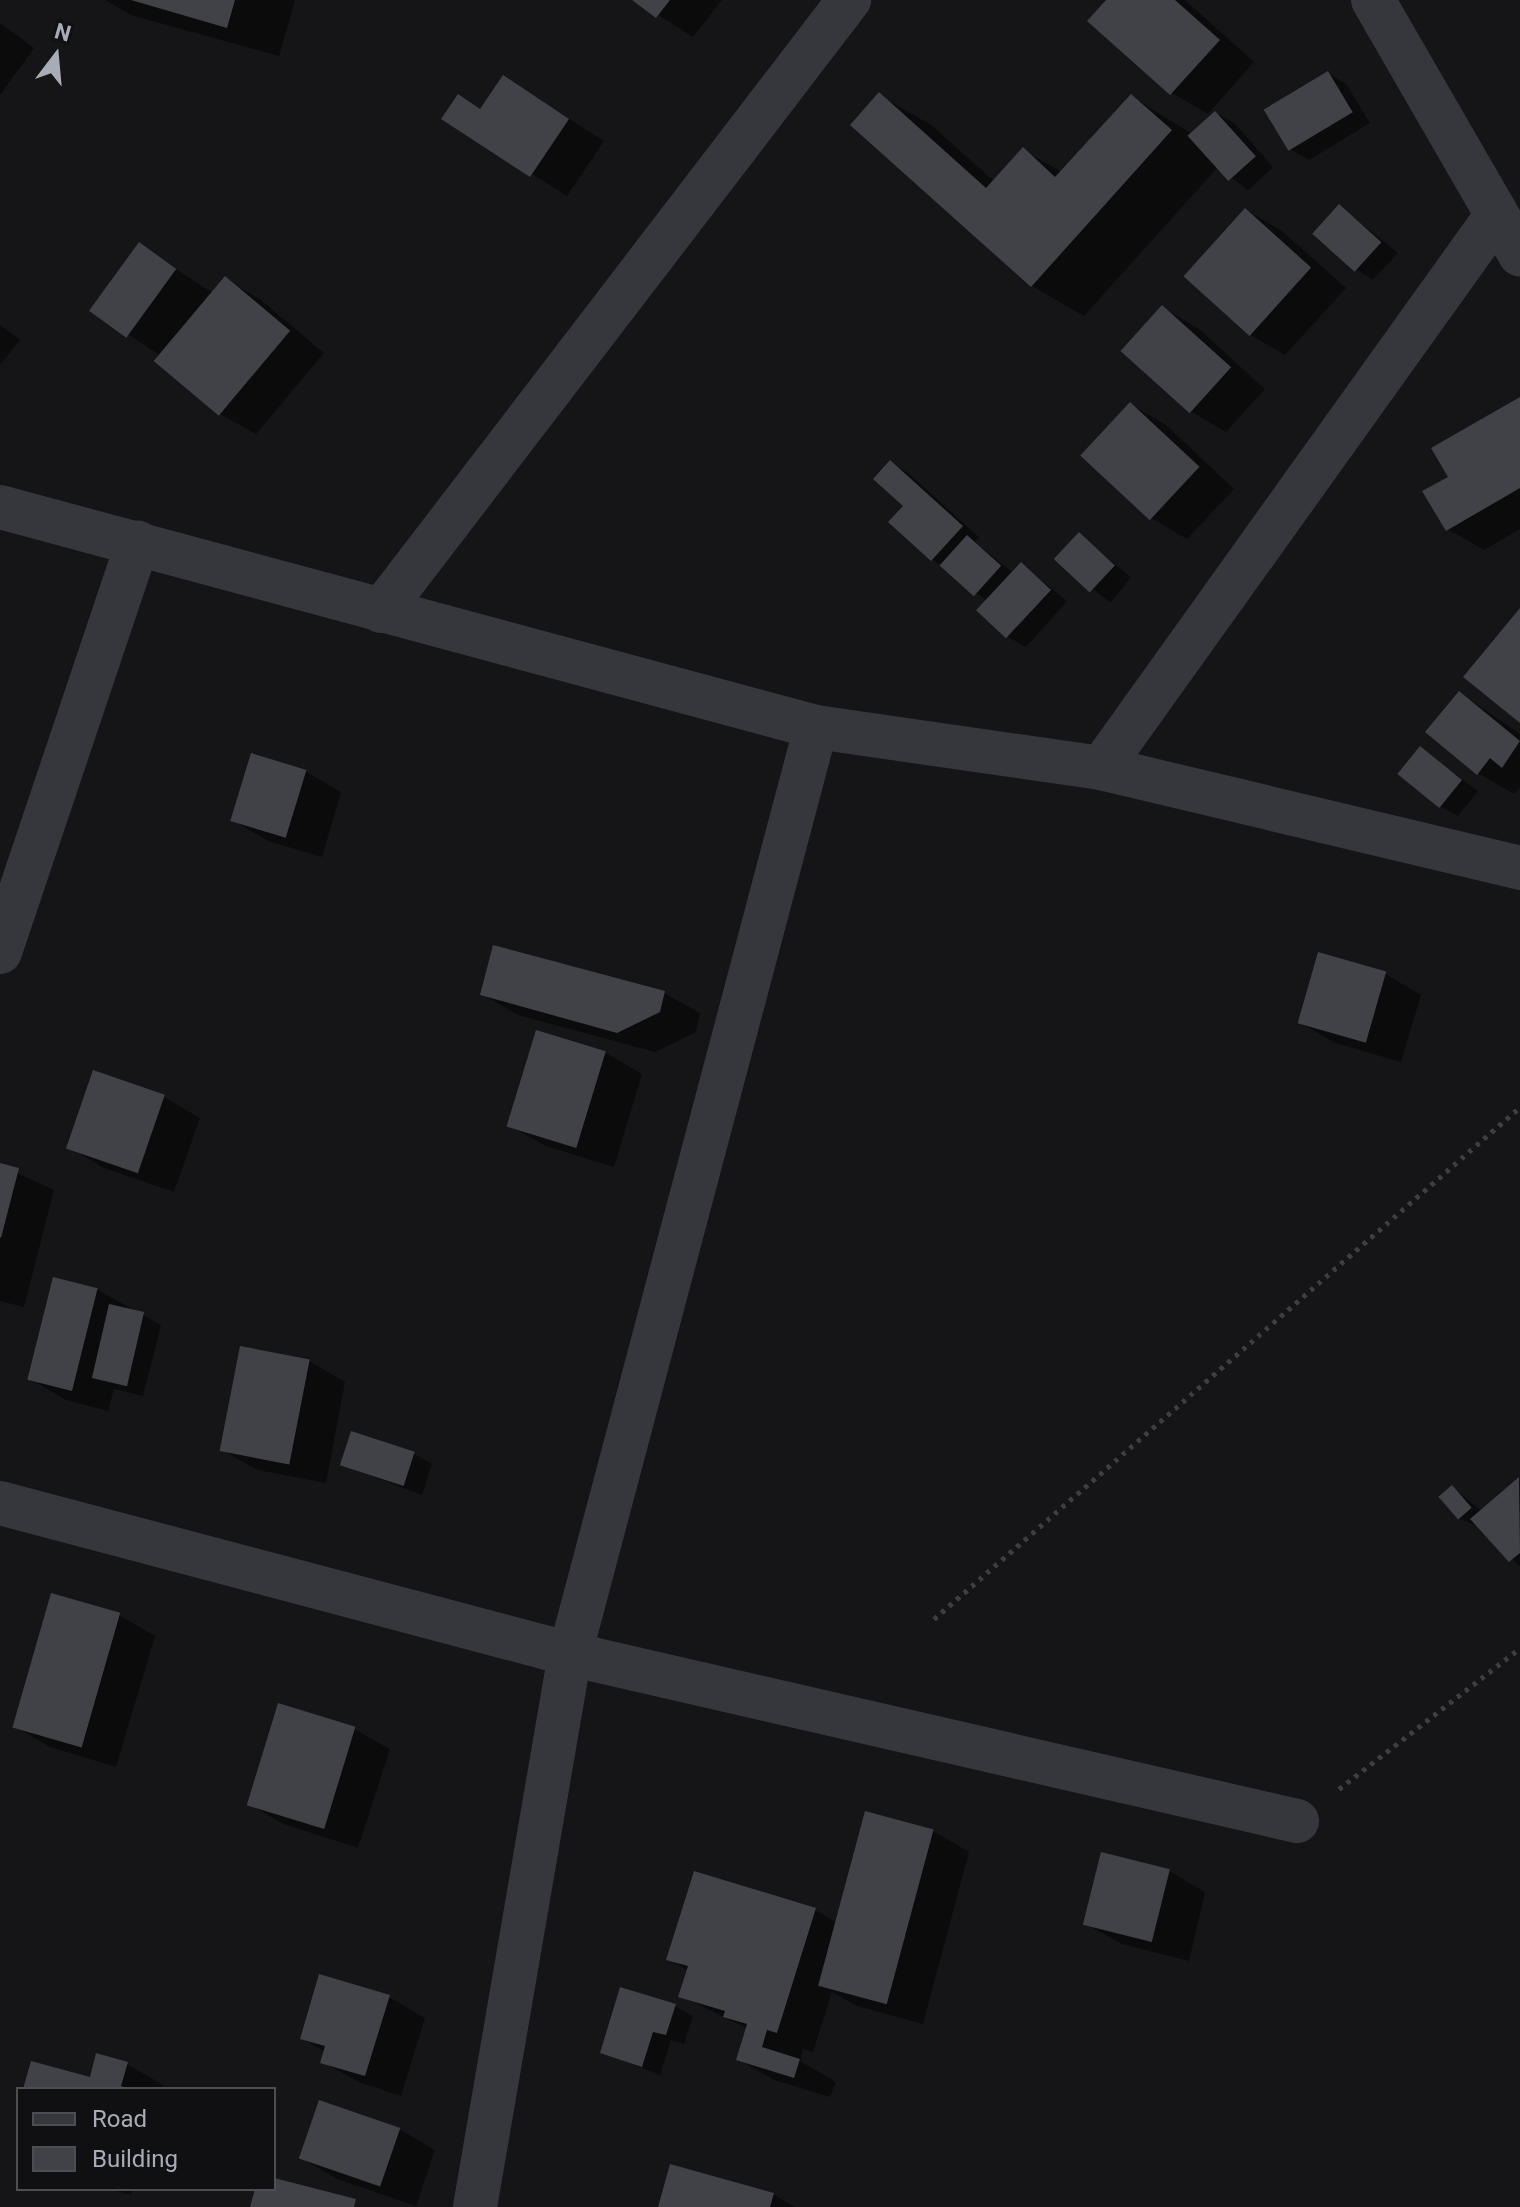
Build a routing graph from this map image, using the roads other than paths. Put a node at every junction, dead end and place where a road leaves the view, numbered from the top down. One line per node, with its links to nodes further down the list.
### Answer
1 (849, 0): 7 (street)
2 (1373, 0): 3 (street)
3 (1496, 216): 4 (street); 9 (street)
4 (1520, 255)
5 (0, 507): 6 (street)
6 (138, 543): 7 (street); 11 (street)
7 (381, 611): 8 (street)
8 (816, 727): 9 (street); 13 (street)
9 (1101, 768): 10 (street)
10 (1520, 868)
11 (0, 952)
12 (0, 1503): 13 (street)
13 (570, 1654): 14 (street); 15 (street)
14 (1297, 1821)
15 (475, 2207)

